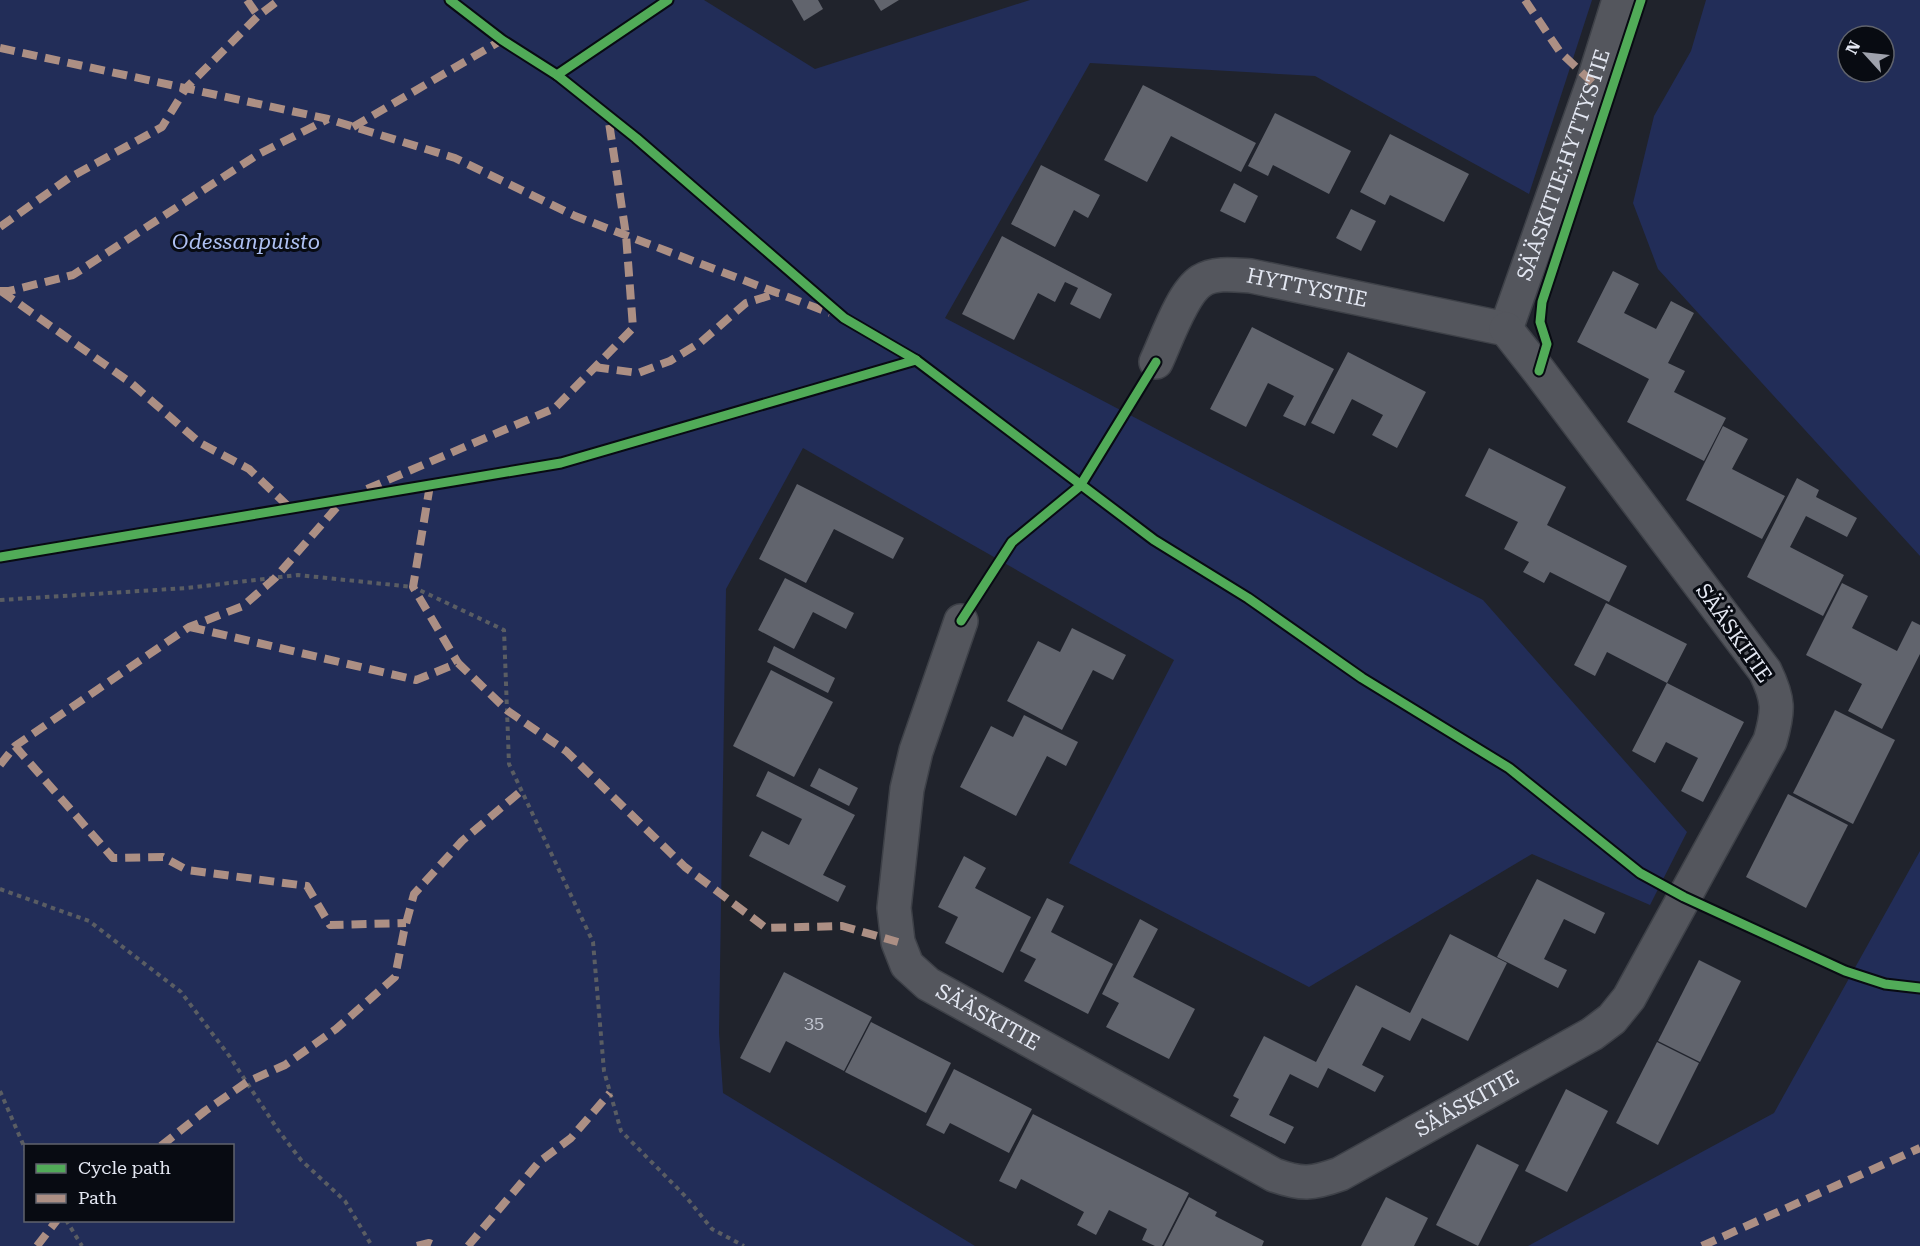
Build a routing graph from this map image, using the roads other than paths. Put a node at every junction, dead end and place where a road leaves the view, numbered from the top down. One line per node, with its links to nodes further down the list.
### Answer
1 (1619, 0): 2 (street, SÄÄSKITIE;HYTTYSTIE)
2 (1506, 329): 3 (street, HYTTYSTIE); 4 (street, SÄÄSKITIE)
3 (1156, 362)
4 (961, 621)

